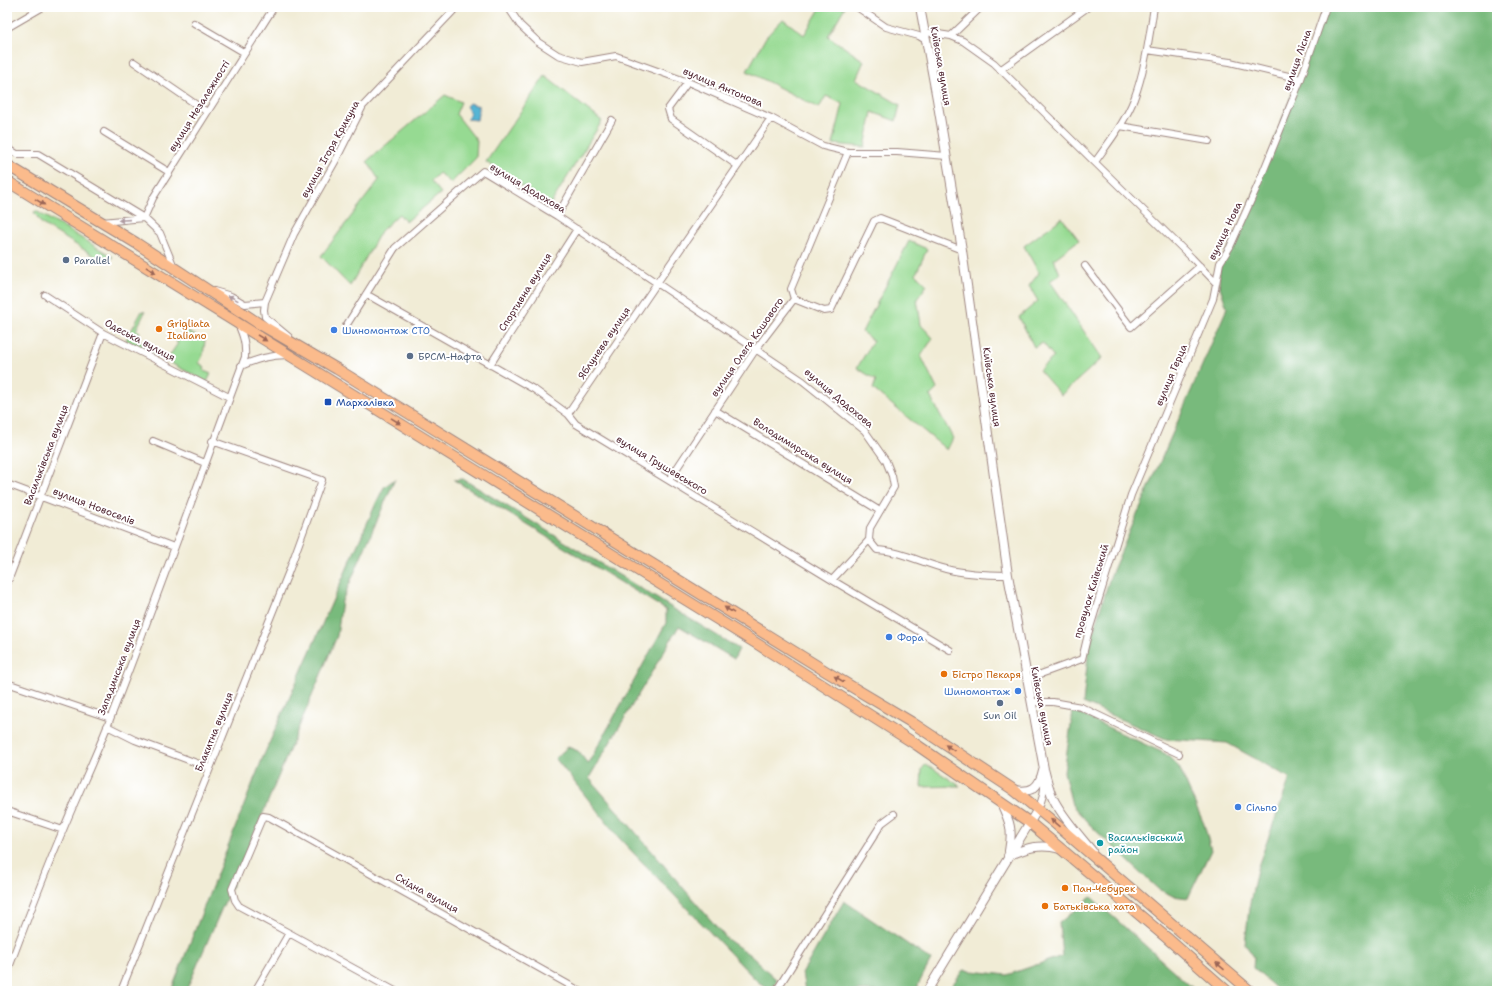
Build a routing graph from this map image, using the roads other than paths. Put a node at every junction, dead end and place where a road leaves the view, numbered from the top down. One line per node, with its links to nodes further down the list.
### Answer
1 (43, 7): 12 (street)
2 (274, 7): 17 (street, вулиця Незалежності)
3 (457, 7): 51 (street, вулиця Ігоря Крикуна)
4 (508, 7): 21 (street, вулиця Антонова)
5 (857, 7): 15 (street)
6 (920, 7): 13 (street, Київська вулиця)
7 (981, 7): 14 (street)
8 (1088, 7): 19 (street)
9 (1154, 7): 16 (street)
10 (1326, 7): 20 (street, вулиця Лісна)
11 (194, 23): 17 (street)
12 (7, 28)
13 (925, 32): 14 (street, вулиця Нова); 15 (street, Київська вулиця)
14 (951, 36): 19 (street, вулиця Нова)
15 (927, 41): 31 (street, Київська вулиця)
16 (1147, 50): 20 (street); 26 (street)
17 (245, 53): 22 (street, вулиця Незалежності)
18 (134, 62): 22 (street)
19 (1000, 70): 32 (street, вулиця Нова)
20 (1301, 79): 24 (street, вулиця Лісна)
21 (688, 82): 23 (street, вулиця Антонова); 34 (street)
22 (207, 112): 35 (street, вулиця Незалежності)
23 (771, 118): 30 (street, вулиця Антонова); 34 (street)
24 (1284, 119): 46 (street, вулиця Нова)
25 (612, 120): 37 (street)
26 (1120, 126): 28 (street); 32 (street)
27 (104, 132): 35 (street)
28 (1209, 141)
29 (7, 148): 38 (street)
30 (848, 152): 31 (street, вулиця Антонова); 50 (street, вулиця Олега Кошового)
31 (947, 156): 41 (street, Київська вулиця)
32 (1095, 162): 43 (street, вулиця Нова)
33 (7, 165): 39 (highway)
34 (738, 166): 45 (street)
35 (169, 172): 38 (street, вулиця Незалежності)
36 (7, 181): 52 (highway, one-way to 52)
37 (556, 216): 40 (street, вулиця Додохова); 48 (street, вулиця Додохова)
38 (144, 218): 39 (street, one-way to 39); 44 (street)
39 (100, 222): 44 (highway)
40 (577, 229): 45 (street, вулиця Додохова); 58 (street, Спортивна вулиця)
41 (962, 250): 50 (street); 73 (street, Київська вулиця)
42 (1085, 266): 43 (street)
43 (1200, 266): 46 (street, вулиця Нова)
44 (175, 269): 47 (highway)
45 (657, 283): 56 (street, вулиця Додохова); 62 (street, Яблунева вулиця)
46 (1216, 283): 66 (street, вулиця Герца)
47 (202, 287): 51 (street, one-way to 47); 55 (highway)
48 (366, 294): 53 (street, вулиця Додохова); 58 (street, вулиця Грушевського)
49 (45, 295): 54 (street, Одеська вулиця)
50 (794, 299): 56 (street, вулиця Олега Кошового)
51 (265, 302): 55 (street)
52 (238, 323): 57 (highway, one-way to 57); 59 (street, Западинська вулиця)
53 (346, 326)
54 (103, 333): 60 (street, Одеська вулиця); 69 (street, Васильківська вулиця)
55 (299, 348): 85 (highway, one-way to 55)
56 (756, 349): 61 (street, вулиця Олега Кошового); 70 (street, вулиця Додохова)
57 (291, 356): 59 (street); 86 (highway, one-way to 86)
58 (490, 365): 62 (street, вулиця Грушевського)
59 (241, 366): 60 (street, Западинська вулиця)
60 (229, 396): 63 (street, Западинська вулиця)
61 (715, 410): 67 (street, вулиця Олега Кошового); 70 (street, Володимирська вулиця)
62 (568, 414): 67 (street, вулиця Грушевського)
63 (212, 441): 65 (street, Западинська вулиця); 83 (street, Блакитна вулиця)
64 (153, 442): 65 (street)
65 (205, 463): 72 (street, Западинська вулиця)
66 (1140, 474): 77 (street, провулок Київський)
67 (669, 480): 74 (street, вулиця Грушевського)
68 (7, 484): 69 (street, вулиця Новоселів)
69 (40, 497): 72 (street, вулиця Новоселів); 75 (street, Васильківська вулиця)
70 (880, 510): 71 (street, вулиця Додохова)
71 (869, 540): 73 (street); 74 (street)
72 (174, 547): 80 (street, Западинська вулиця)
73 (1008, 575): 77 (street, Київська вулиця)
74 (832, 580): 76 (street, вулиця Грушевського)
75 (7, 584)
76 (950, 650)
77 (1027, 679): 79 (street, Київська вулиця)
78 (7, 683): 80 (street)
79 (1031, 702): 82 (street); 84 (street, Київська вулиця)
80 (110, 718): 81 (street, Западинська вулиця)
81 (107, 726): 83 (street); 91 (street, Западинська вулиця)
82 (1179, 754)
83 (210, 768): 98 (street, Блакитна вулиця)
84 (1044, 769): 85 (street); 87 (street); 94 (street, Київська вулиця)
85 (1014, 790): 87 (highway)
86 (1001, 802): 90 (highway); 93 (street)
87 (1038, 809): 90 (street); 94 (highway, one-way to 87)
88 (7, 811): 91 (street)
89 (894, 814): 102 (street)
90 (1029, 822): 92 (highway); 93 (street)
91 (63, 830): 96 (street, Западинська вулиця)
92 (1060, 848): 93 (street); 104 (highway)
93 (1008, 857): 103 (street)
94 (1103, 864): 105 (highway, one-way to 94)
95 (289, 933): 97 (street); 99 (street); 101 (street, Східна вулиця)
96 (7, 973)
97 (387, 989): 100 (street)
98 (121, 991)
99 (255, 991)
100 (395, 991)
101 (580, 991)
102 (776, 991)
103 (927, 991)
104 (1227, 991)
105 (1250, 991)

